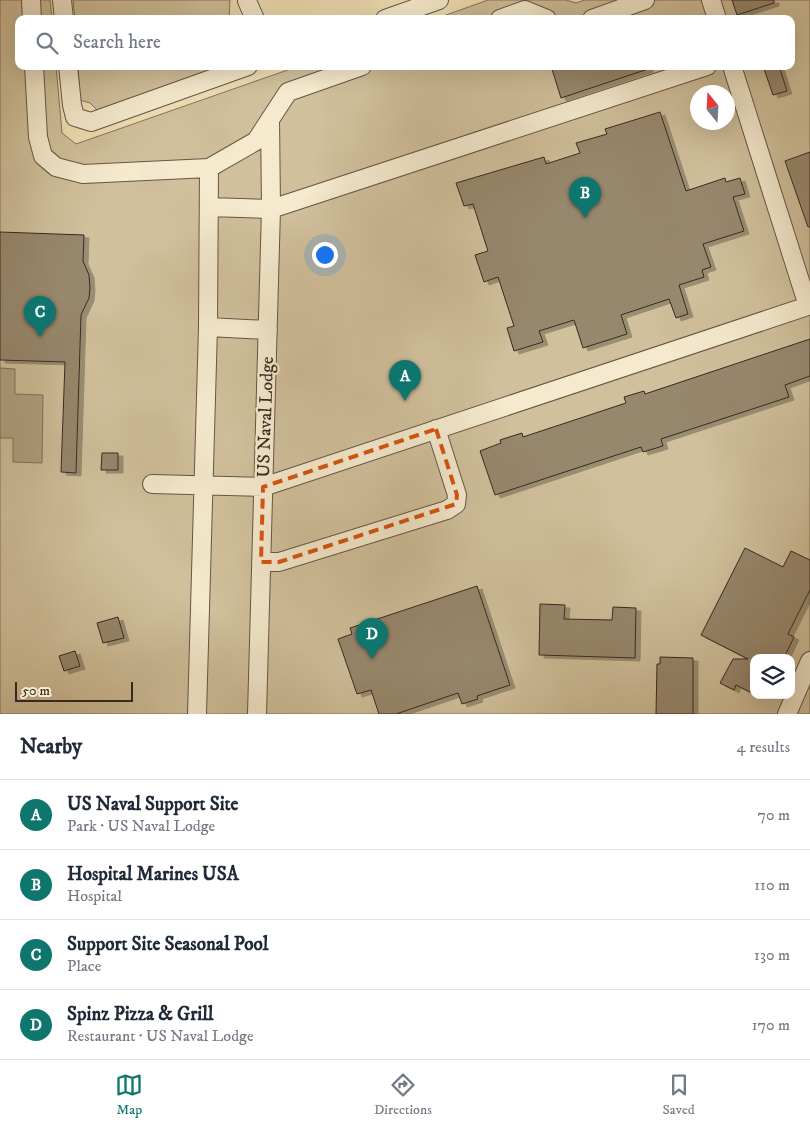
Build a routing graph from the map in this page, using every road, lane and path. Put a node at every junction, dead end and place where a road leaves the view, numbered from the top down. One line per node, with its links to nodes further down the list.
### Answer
1 (31, 0): 7 (street)
2 (62, 0): 8 (street)
3 (247, 0): 9 (street); 10 (street)
4 (440, 0): 11 (street)
5 (645, 0): 14 (street)
6 (711, 0): 15 (street)
7 (32, 15)
8 (64, 15)
9 (242, 15)
10 (253, 15)
11 (397, 15)
12 (511, 15): 13 (street)
13 (537, 15)
14 (603, 15)
15 (716, 15)
16 (34, 70): 23 (street)
17 (68, 70): 21 (street)
18 (351, 70): 22 (street)
19 (695, 70): 25 (street)
20 (733, 70): 26 (street)
21 (223, 72)
22 (270, 119): 23 (street); 25 (street, US Naval Lodge)
23 (209, 168): 24 (street)
24 (209, 207): 25 (street); 27 (street)
25 (271, 210): 28 (street, US Naval Lodge)
26 (809, 309): 29 (street)
27 (208, 327): 28 (street); 31 (street)
28 (268, 330): 32 (street, US Naval Lodge)
29 (436, 429): 32 (street); 33 (street)
30 (152, 484): 31 (street)
31 (203, 485): 32 (street); 35 (street)
32 (264, 487): 33 (street, US Naval Lodge)
33 (261, 562): 36 (street, US Naval Lodge)
34 (810, 660): 37 (street)
35 (196, 714)
36 (257, 714)
37 (787, 714)

